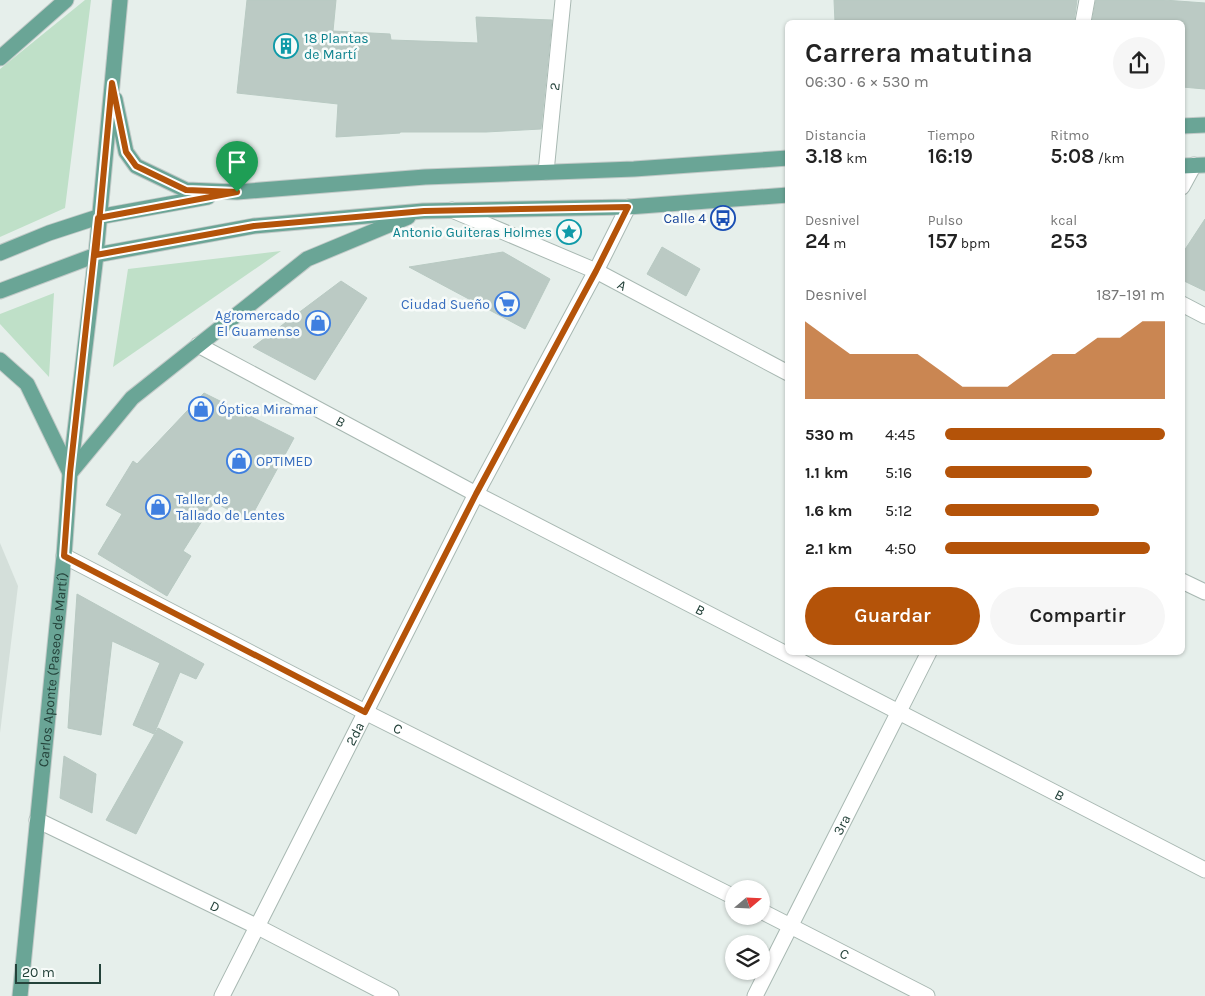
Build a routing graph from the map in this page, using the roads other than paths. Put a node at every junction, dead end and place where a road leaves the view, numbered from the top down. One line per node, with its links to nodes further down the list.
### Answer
1 (66, 0): 6 (main road)
2 (120, 0): 7 (main road, Carlos Aponte (Paseo de Martí))
3 (564, 0): 12 (street, 2)
4 (1087, 0): 5 (street)
5 (1083, 20)
6 (0, 58)
7 (112, 83): 14 (main road); 19 (main road, Carlos Aponte (Paseo de Martí))
8 (1204, 125): 9 (main road)
9 (1185, 126)
10 (785, 158): 12 (main road)
11 (1194, 165): 13 (street)
12 (546, 172): 14 (main road)
13 (1185, 182)
14 (237, 192): 19 (main road)
15 (785, 195): 16 (main road)
16 (628, 207): 17 (main road); 22 (street, 2da)
17 (452, 210): 18 (main road); 22 (street, A)
18 (424, 211): 21 (main road); 26 (main road)
19 (98, 218): 20 (main road); 21 (main road, Carlos Aponte (Paseo de Martí))
20 (0, 253)
21 (96, 255): 23 (main road); 29 (main road, Carlos Aponte (Paseo de Martí))
22 (596, 271): 28 (street, A); 30 (street, 2da)
23 (0, 291)
24 (1185, 306): 25 (street)
25 (1205, 316)
26 (198, 345): 29 (main road); 30 (street, B)
27 (0, 360): 29 (main road)
28 (785, 371)
29 (70, 473): 31 (main road, Carlos Aponte (Paseo de Martí))
30 (476, 494): 34 (street, B); 37 (street, 2da)
31 (64, 556): 37 (street, C); 39 (main road, Carlos Aponte (Paseo de Martí))
32 (1185, 582): 33 (street)
33 (1205, 592)
34 (785, 654)
35 (787, 655): 38 (street, B)
36 (927, 655): 38 (street, 3ra)
37 (365, 712): 41 (street, C); 44 (street, 2da)
38 (897, 712): 40 (street, B); 43 (street, 3ra)
39 (37, 820): 44 (street, D); 45 (main road, Carlos Aponte (Paseo de Martí))
40 (1205, 870)
41 (725, 893)
42 (770, 916): 43 (street, C)
43 (791, 926): 48 (street, 3ra); 49 (street, C)
44 (258, 927): 46 (street, 2da); 47 (street, D)
45 (20, 996)
46 (222, 996)
47 (391, 996)
48 (755, 996)
49 (927, 996)

